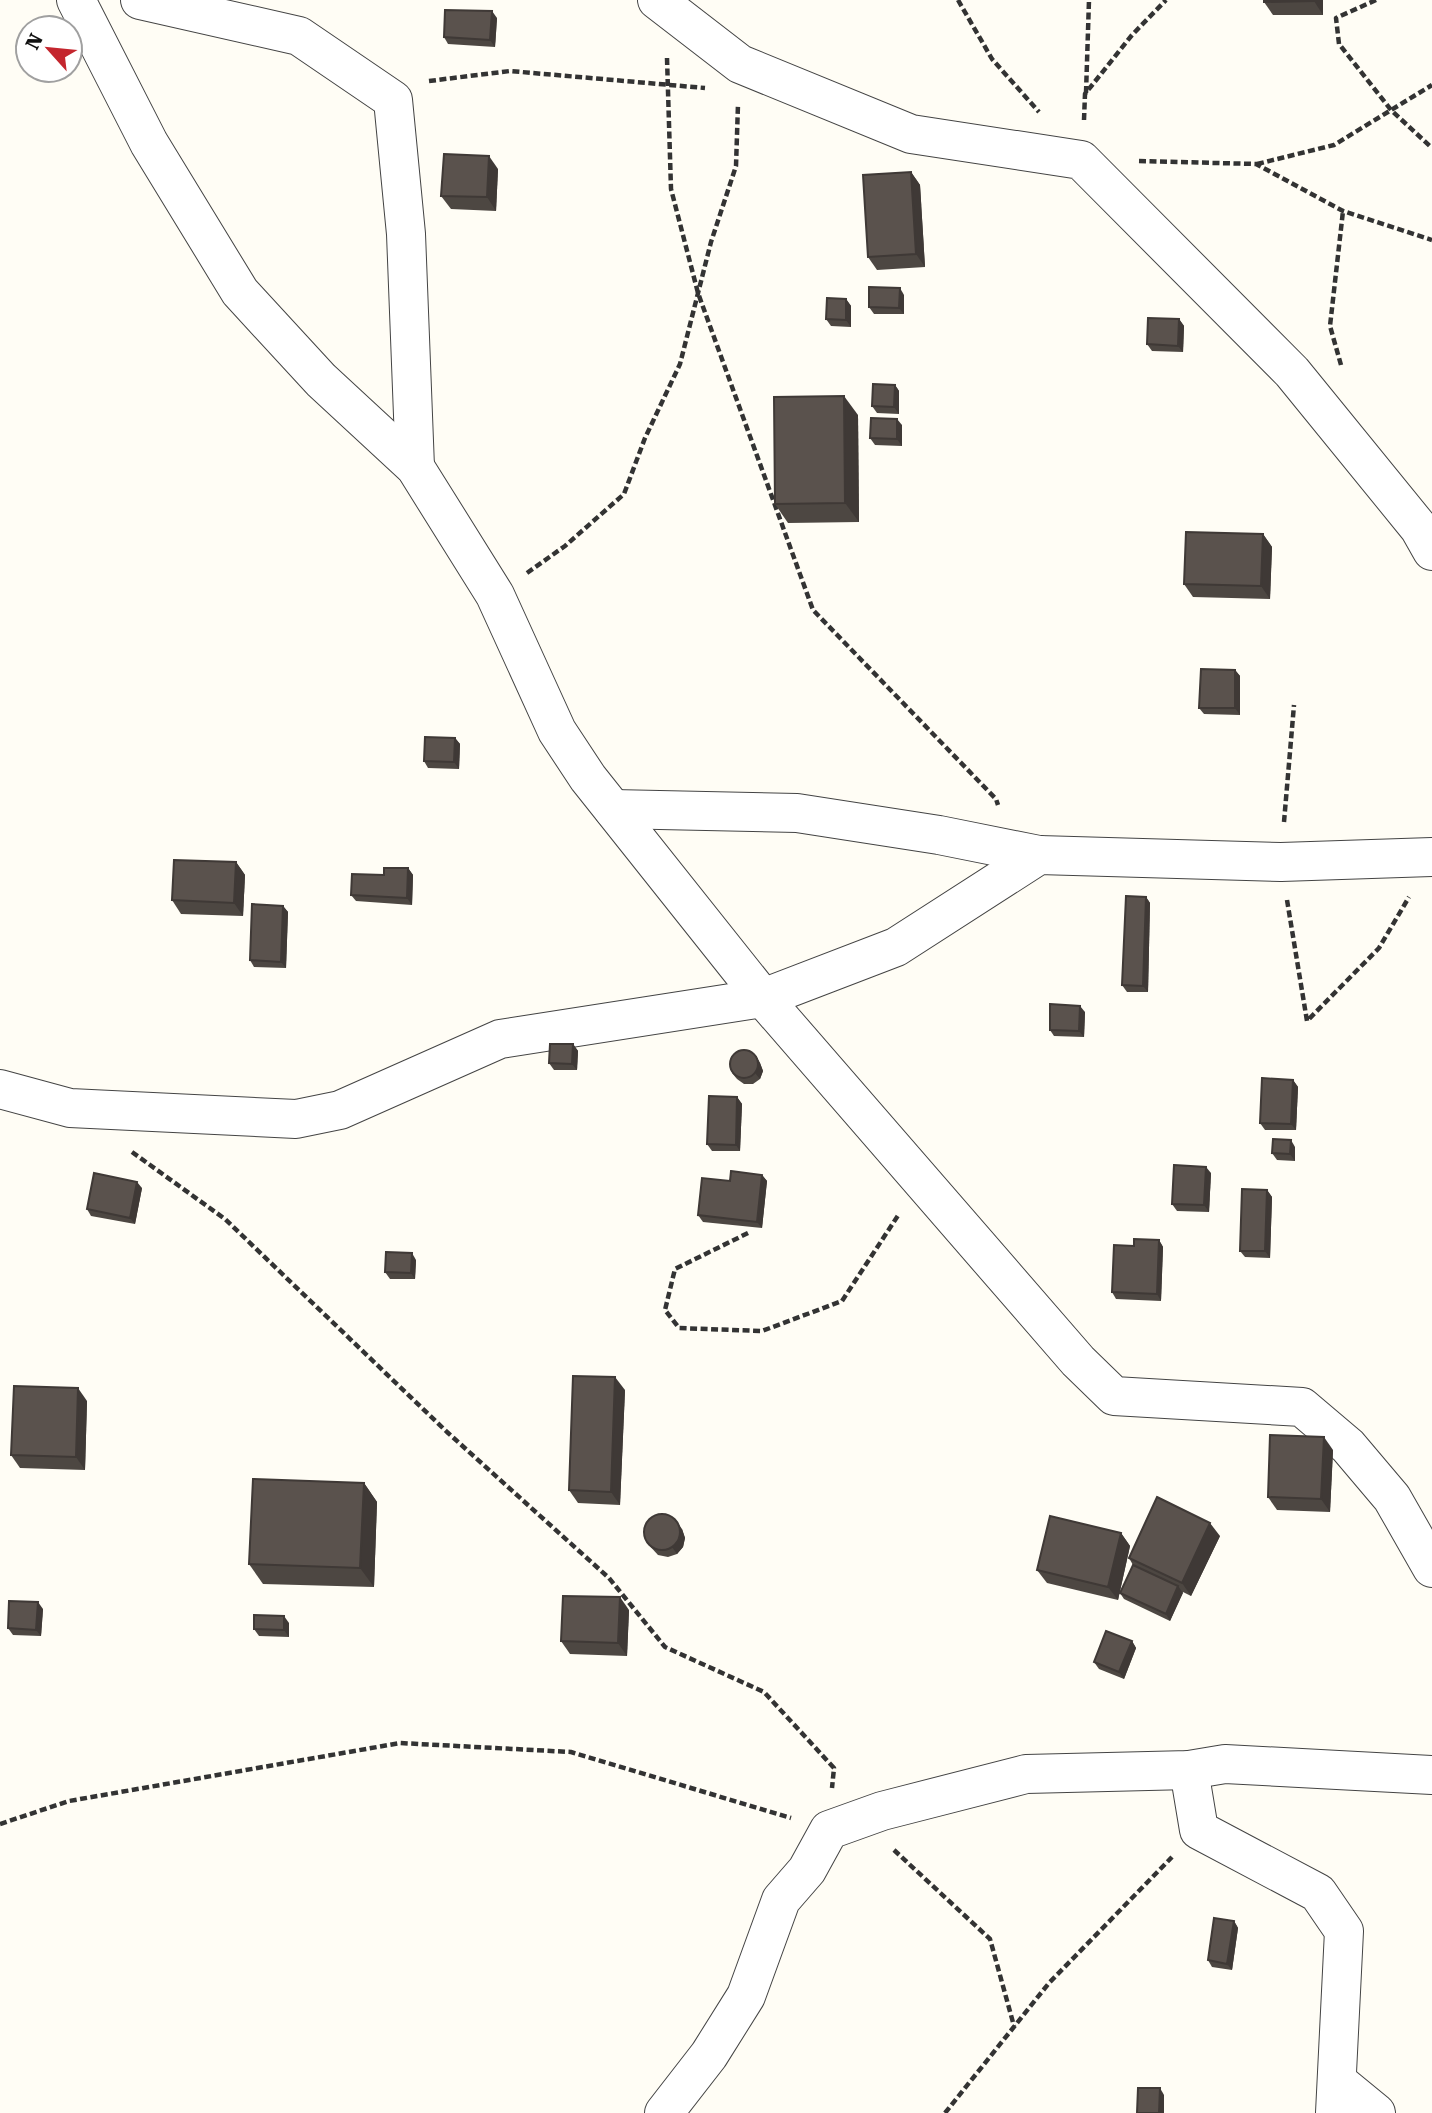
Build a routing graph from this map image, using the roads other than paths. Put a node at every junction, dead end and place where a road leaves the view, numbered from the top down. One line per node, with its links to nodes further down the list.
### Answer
1 (76, 0): 4 (street)
2 (140, 0): 4 (street)
3 (657, 0): 5 (street)
4 (415, 467): 6 (street)
5 (1432, 551)
6 (613, 809): 7 (street); 9 (street)
7 (1024, 853): 8 (street); 9 (street)
8 (1432, 857)
9 (762, 998): 10 (street); 11 (street)
10 (0, 1089)
11 (1432, 1568)
12 (1189, 1770): 13 (street); 14 (street); 15 (street)
13 (1432, 1775)
14 (1336, 2097): 16 (street)
15 (664, 2113)
16 (1376, 2113)

